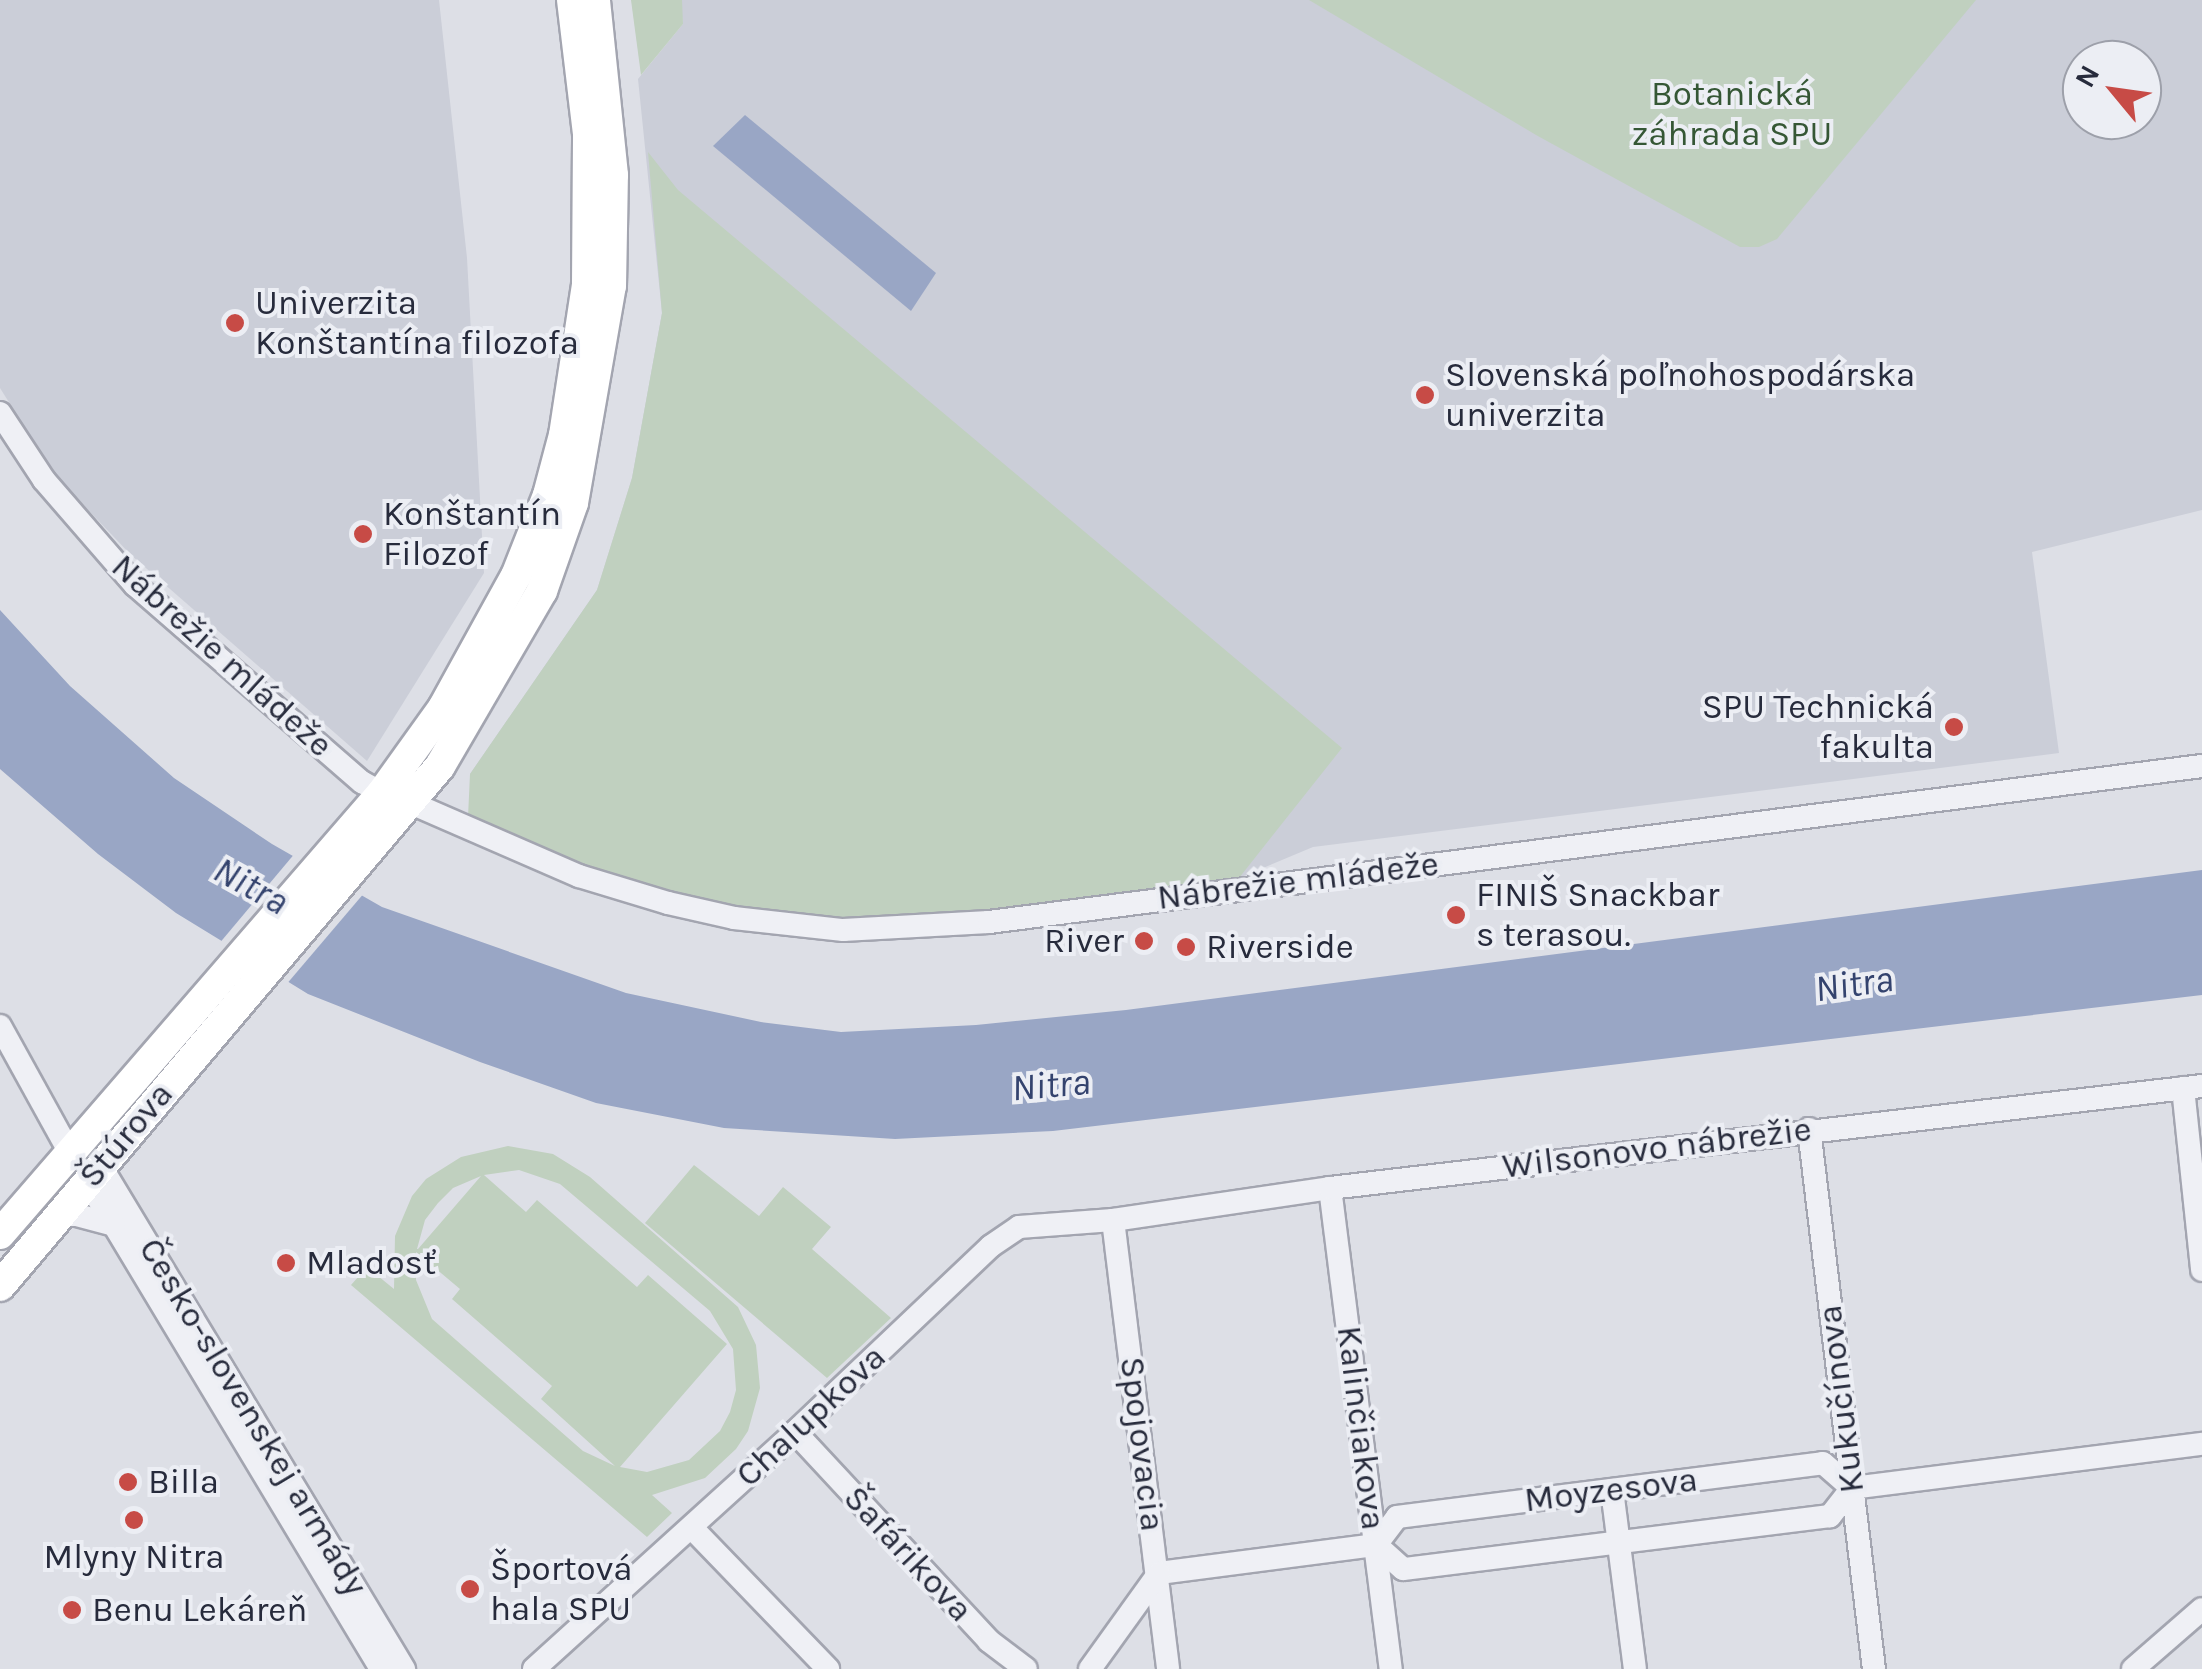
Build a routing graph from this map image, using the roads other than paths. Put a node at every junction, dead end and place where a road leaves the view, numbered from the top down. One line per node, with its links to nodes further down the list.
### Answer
1 (572, 0): 5 (main road)
2 (595, 0): 5 (main road)
3 (0, 412): 5 (street, Nábrežie mládeže)
4 (2202, 766): 5 (street, Nábrežie mládeže)
5 (397, 798): 6 (main road)
6 (241, 979): 10 (main road, Štúrova); 11 (main road, Štúrova)
7 (0, 1025): 10 (street)
8 (2192, 1087): 9 (street, Wilsonovo nábrežie); 17 (street)
9 (1809, 1129): 12 (street, Wilsonovo nábrežie); 21 (street, Kukučínova)
10 (77, 1146): 11 (main road); 16 (main road, Štúrova)
11 (94, 1172): 13 (main road, Štúrova); 15 (street, Česko-slovenskej armády); 30 (street, Česko-slovenskej armády)
12 (1330, 1188): 14 (street, Wilsonovo nábrežie); 25 (street, Kalinčiakova)
13 (59, 1215): 15 (street); 18 (main road, Štúrova)
14 (1113, 1220): 19 (street, Chalupkova); 26 (street, Spojovacia)
15 (114, 1225): 29 (street, Česko-slovenskej armády)
16 (0, 1234)
17 (2202, 1270)
18 (0, 1286)
19 (795, 1432): 23 (street, Chalupkova); 32 (street, Šafárikova)
20 (2202, 1444): 21 (street)
21 (1852, 1488): 22 (street, Moyzesova); 24 (street, Moyzesova); 37 (street, Kukučínova)
22 (1612, 1490): 24 (street); 25 (street, Moyzesova)
23 (692, 1528): 28 (street); 31 (street, Chalupkova)
24 (1620, 1543): 25 (street, Moyzesova); 36 (street)
25 (1376, 1544): 26 (street); 35 (street, Kalinčiakova)
26 (1159, 1573): 33 (street); 34 (street, Spojovacia)
27 (2202, 1609): 38 (street)
28 (826, 1668)
29 (382, 1669)
30 (404, 1669)
31 (534, 1669)
32 (1026, 1669)
33 (1090, 1669)
34 (1168, 1669)
35 (1391, 1669)
36 (1635, 1669)
37 (1874, 1669)
38 (2134, 1669)

